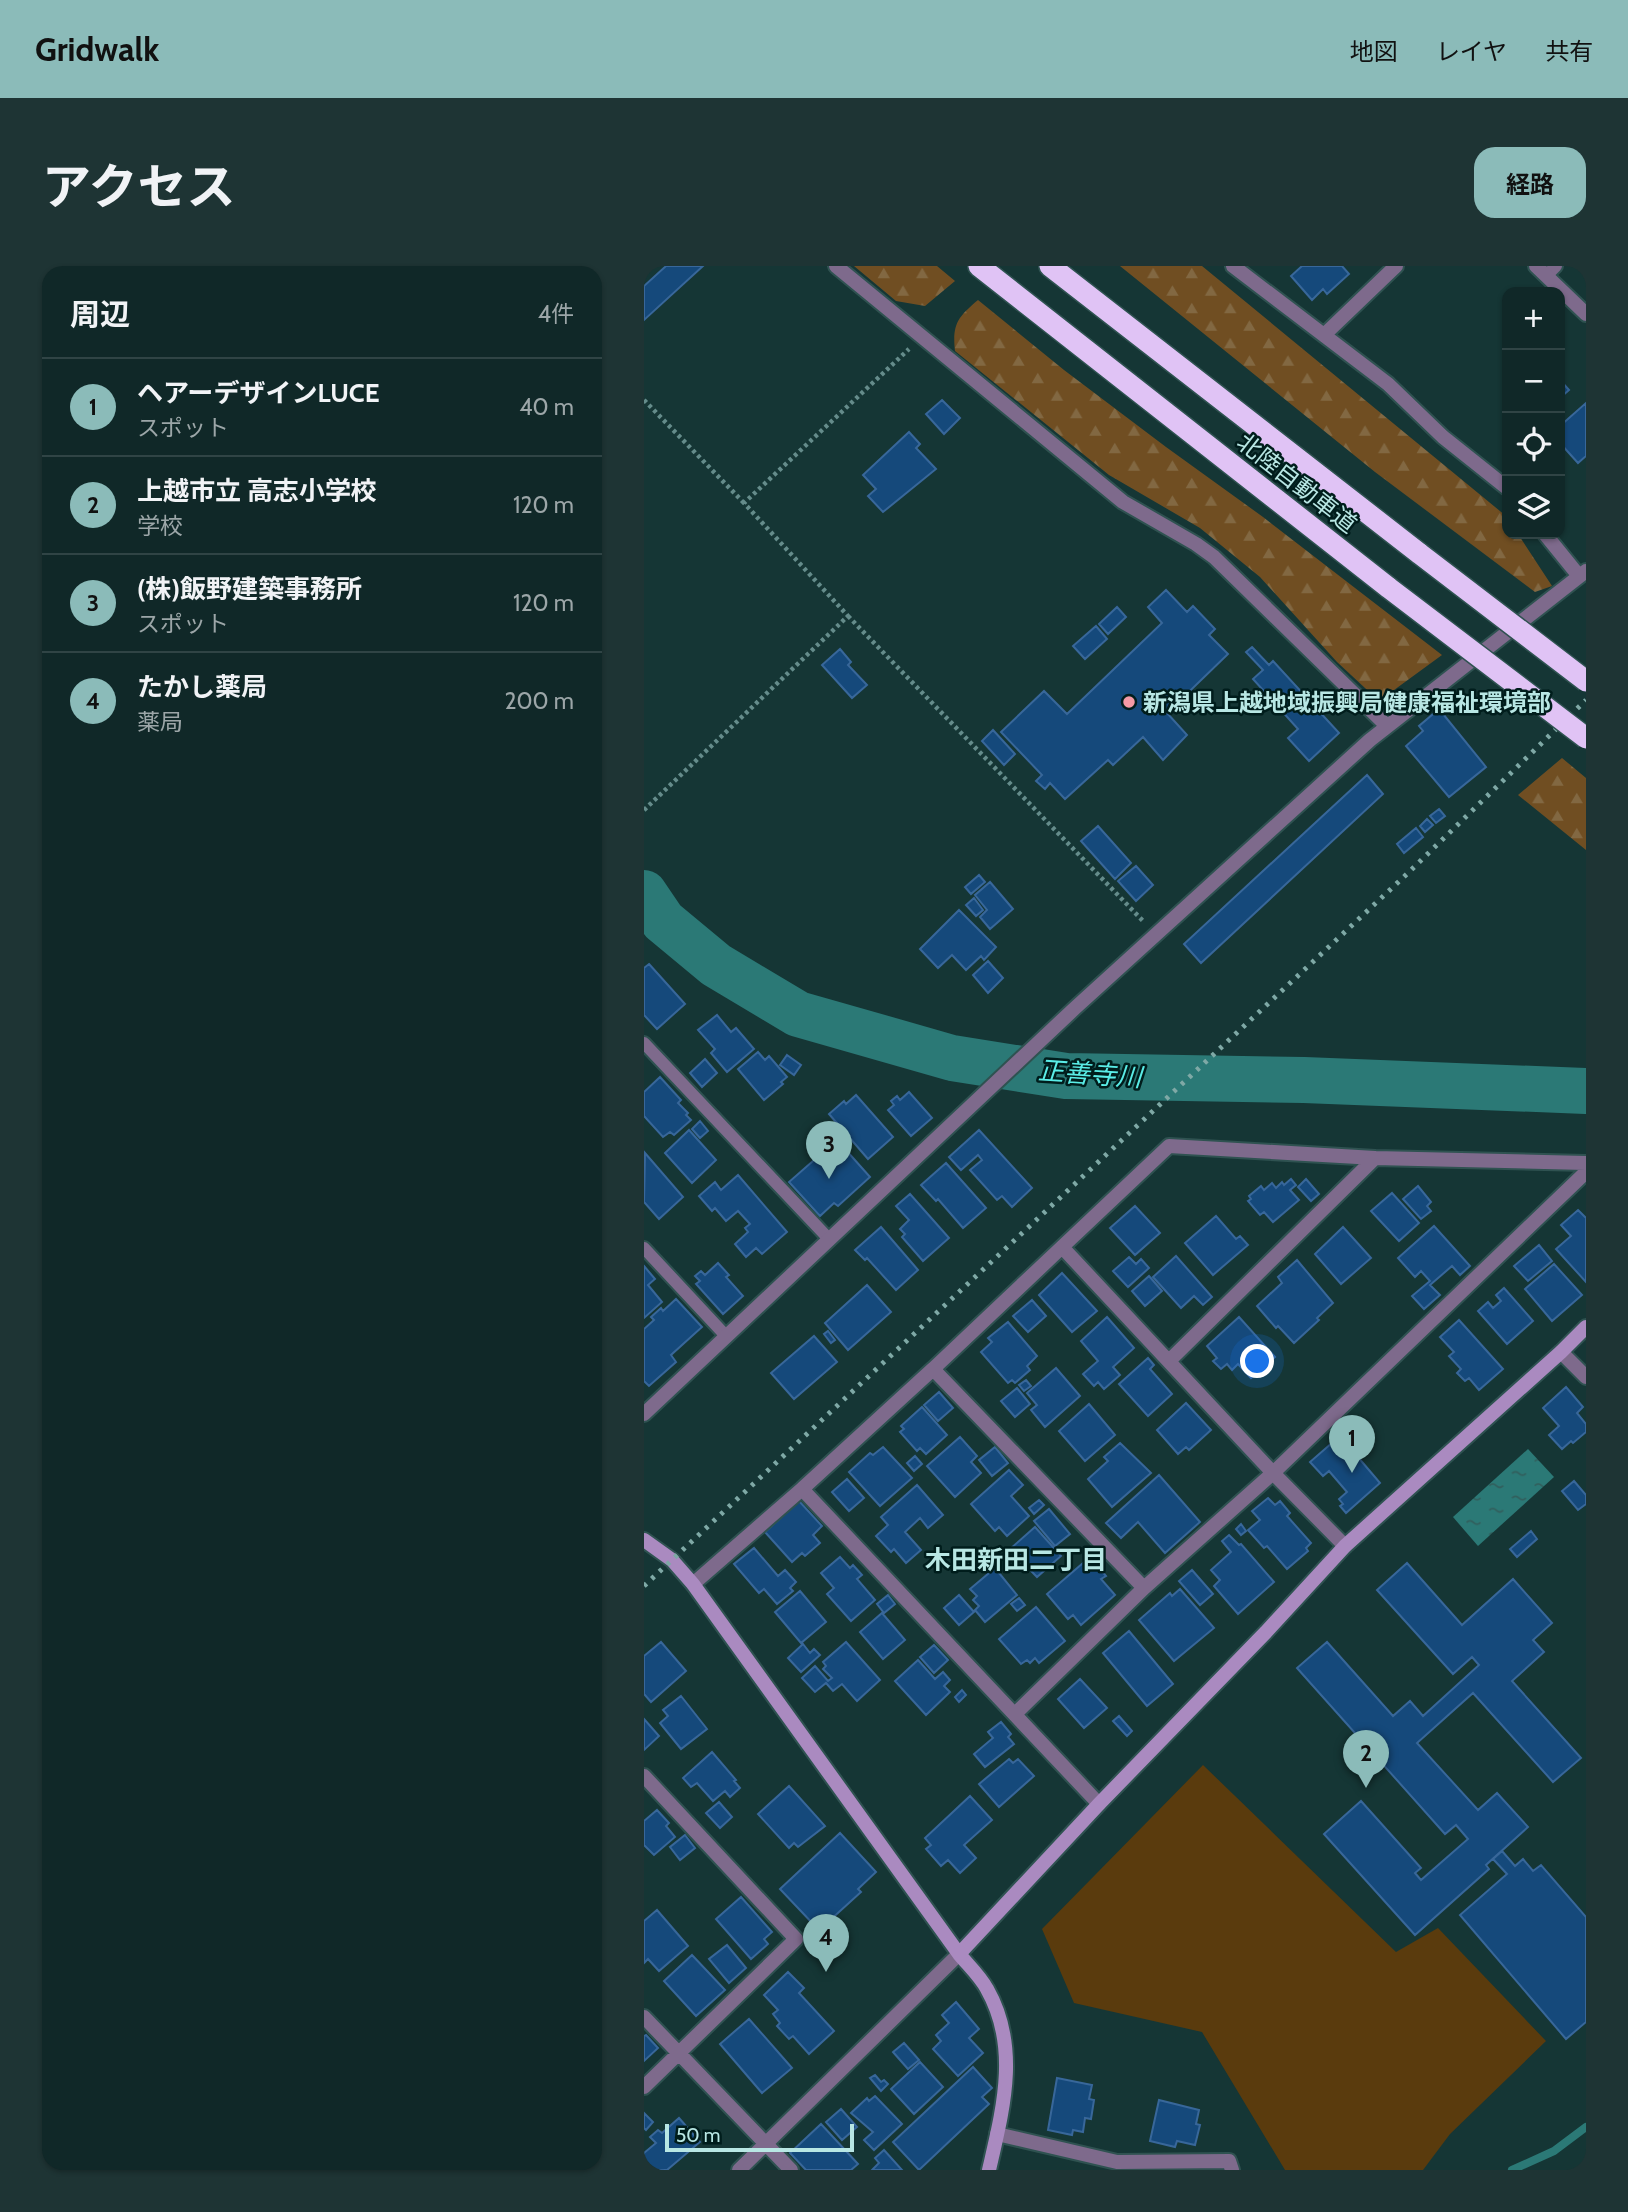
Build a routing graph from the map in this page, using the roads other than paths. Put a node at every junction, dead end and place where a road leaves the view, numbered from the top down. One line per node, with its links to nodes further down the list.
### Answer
1 (836, 266): 13 (street)
2 (979, 266): 14 (highway, 北陸自動車道, bridge)
3 (1050, 266): 12 (highway, 北陸自動車道, bridge)
4 (1233, 266): 8 (street)
5 (1396, 266): 8 (street)
6 (1546, 269): 7 (street)
7 (1586, 314)
8 (1324, 335): 9 (street)
9 (1502, 484)
10 (1550, 539): 11 (street)
11 (1582, 573): 13 (street)
12 (1586, 681)
13 (1387, 726): 19 (street)
14 (1586, 738)
15 (644, 1042): 19 (lane)
16 (1375, 1158): 17 (street); 20 (street); 25 (street)
17 (1586, 1163)
18 (1586, 1172): 29 (street)
19 (829, 1239): 23 (street)
20 (1062, 1247): 25 (street); 26 (street)
21 (644, 1248): 23 (lane)
22 (1586, 1327): 24 (street)
23 (726, 1336): 28 (street)
24 (1562, 1352): 27 (street); 32 (street)
25 (1170, 1360): 29 (street)
26 (933, 1369): 30 (street); 34 (street)
27 (1586, 1377)
28 (644, 1414)
29 (1273, 1473): 32 (street); 34 (street)
30 (802, 1489): 33 (street); 35 (street)
31 (644, 1540): 33 (street)
32 (1345, 1546): 37 (street)
33 (693, 1584): 38 (street)
34 (1144, 1588): 35 (street)
35 (1016, 1713): 37 (street)
36 (644, 1776): 40 (street)
37 (1099, 1804): 38 (street)
38 (959, 1954): 42 (street); 43 (street)
39 (644, 2017): 40 (street)
40 (680, 2054): 41 (street); 43 (street)
41 (644, 2087)
42 (997, 2134): 46 (street); 47 (street)
43 (766, 2144): 44 (street); 45 (street)
44 (739, 2170)
45 (791, 2170)
46 (989, 2170)
47 (1231, 2170)

